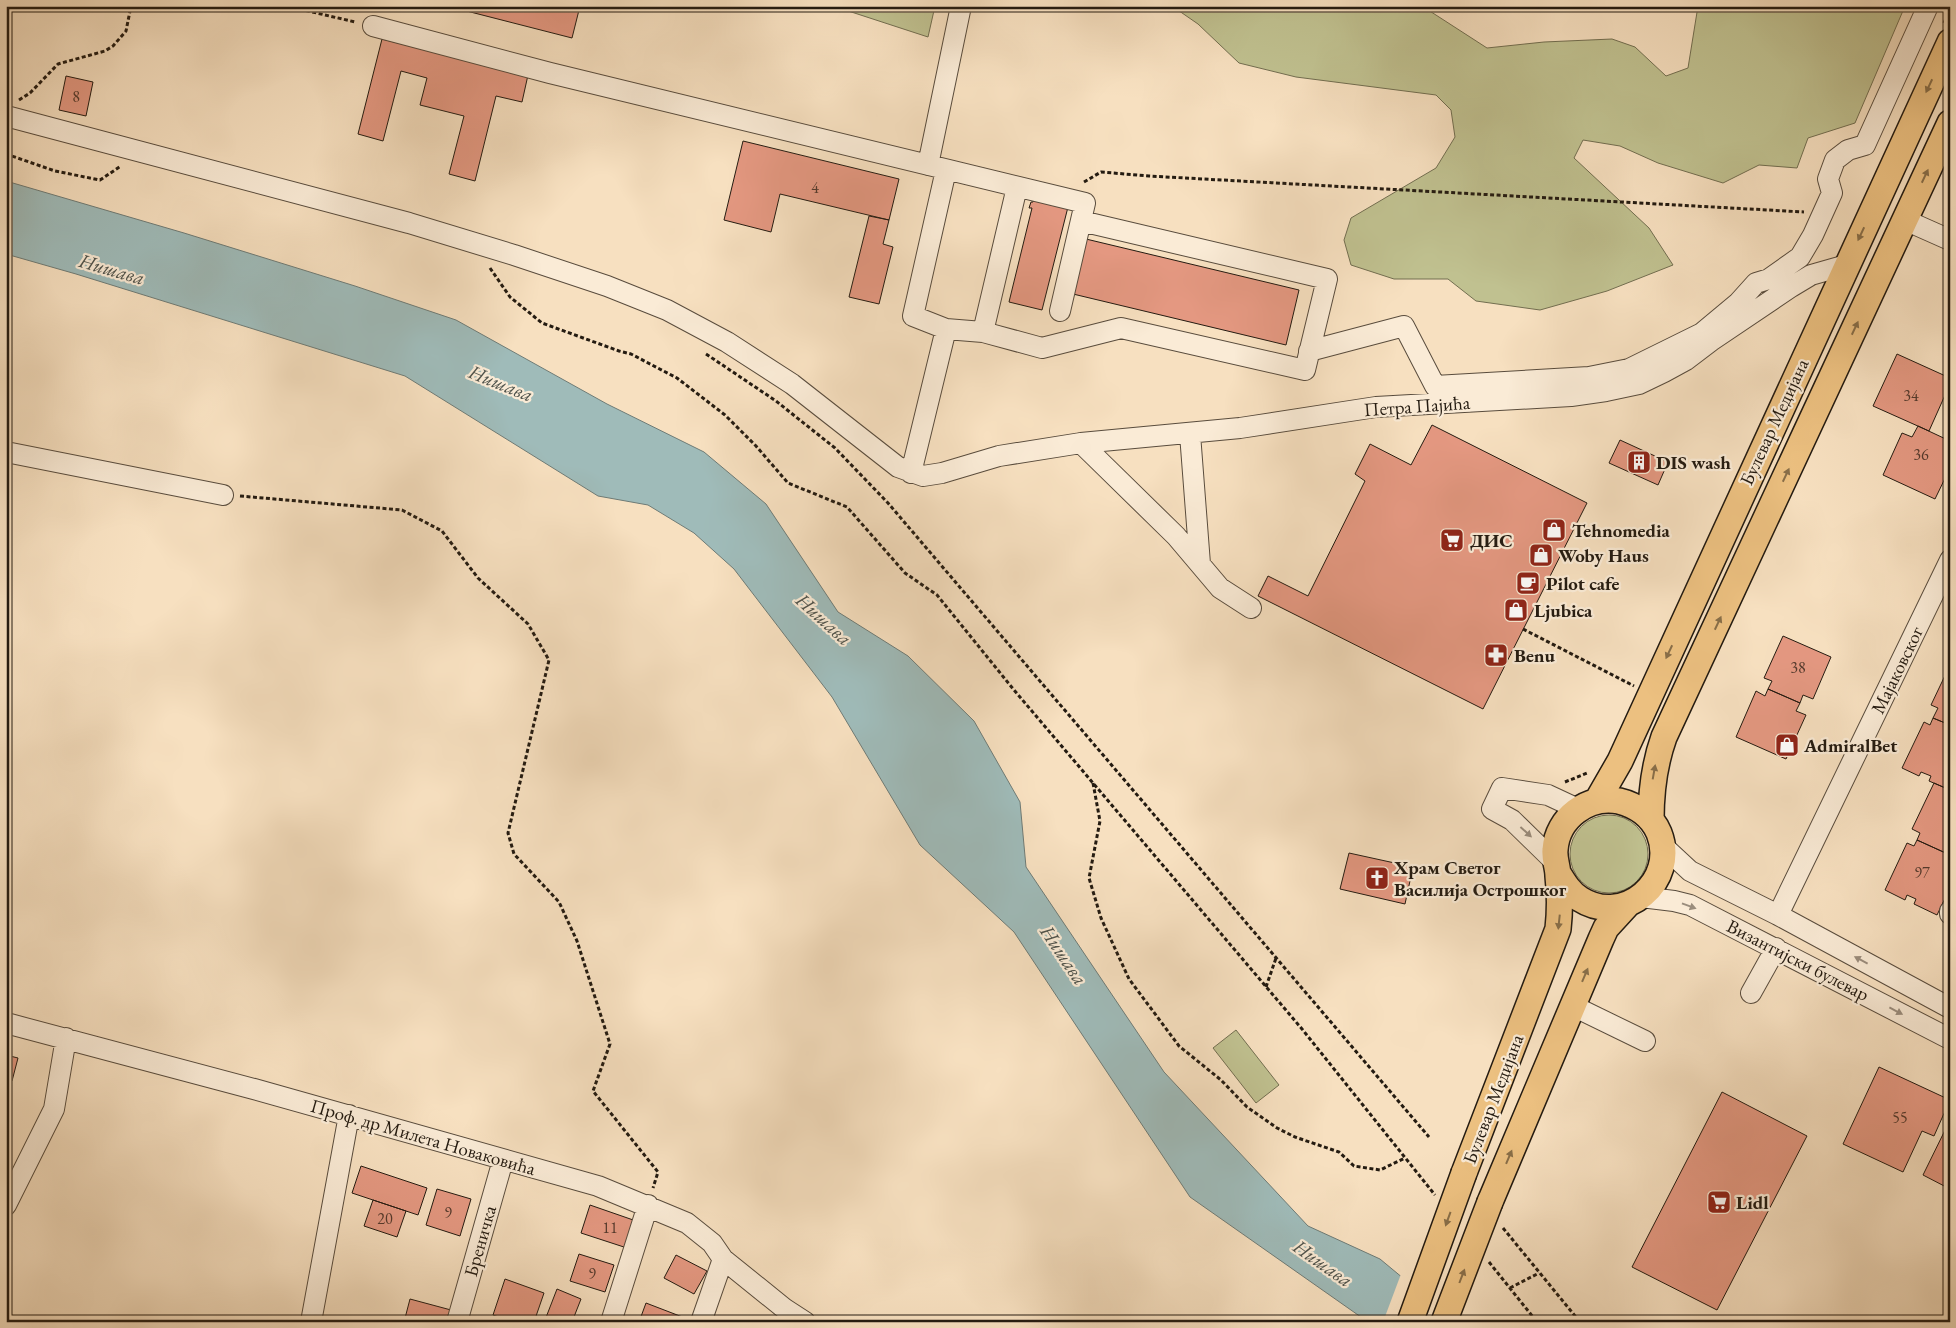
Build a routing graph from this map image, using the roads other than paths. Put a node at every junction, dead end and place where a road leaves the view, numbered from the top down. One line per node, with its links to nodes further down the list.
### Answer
1 (961, 6): 7 (street)
2 (1928, 6): 16 (street)
3 (373, 26): 7 (street)
4 (1950, 42): 12 (main road, Булевар Медијана, one-way to 12)
5 (10, 109): 20 (street)
6 (1950, 123): 10 (main road, Булевар Медијана, one-way to 6)
7 (937, 167): 8 (street); 14 (street)
8 (1017, 187): 9 (street); 15 (street)
9 (1081, 220): 13 (street); 16 (street)
10 (1905, 220): 11 (street); 26 (main road, Булевар Медијана, one-way to 10)
11 (1950, 240)
12 (1846, 266): 17 (street, Петра Пајића); 25 (main road, Булевар Медијана, one-way to 25)
13 (1060, 311)
14 (946, 329): 15 (street); 20 (street)
15 (983, 332): 16 (street)
16 (1309, 351)
17 (1190, 434): 18 (street, Петра Пајића); 23 (street)
18 (1081, 443): 20 (street, Петра Пајића); 23 (street)
19 (6, 452): 21 (street)
20 (911, 473)
21 (223, 495)
22 (1950, 560): 30 (street, Мајаковског)
23 (1200, 564): 24 (street)
24 (1251, 608)
25 (1587, 805): 26 (main road, Булевар Медијана); 28 (main road, Булевар Медијана); 28 (street, one-way to 28)
26 (1651, 820): 27 (main road, Булевар Медијана)
27 (1662, 845): 29 (main road, Булевар Медијана); 30 (street, Византијски булевар)
28 (1557, 868): 29 (main road); 49 (main road, Булевар Медијана, one-way to 49, bridge)
29 (1635, 901): 31 (street, Византијски булевар, one-way to 31); 33 (main road, Булевар Медијана, one-way to 29)
30 (1778, 915): 34 (street, Византијски булевар, one-way to 30)
31 (1776, 948): 32 (street); 37 (street, Византијски булевар, one-way to 37)
32 (1751, 994)
33 (1573, 1006): 38 (street); 50 (main road, Булевар Медијана, one-way to 33, bridge)
34 (1950, 1008)
35 (6, 1023): 36 (street, Проф. др Милета Новаковића)
36 (66, 1038): 39 (street, Проф. др Милета Новаковића); 41 (street)
37 (1950, 1039)
38 (1646, 1041)
39 (349, 1115): 40 (street, Проф. др Милета Новаковића); 44 (street)
40 (503, 1160): 42 (street, Проф. др Милета Новаковића); 45 (street, Бреничка)
41 (6, 1205)
42 (648, 1205): 43 (street, Проф. др Милета Новаковића); 46 (street)
43 (724, 1259): 47 (street); 48 (street, Проф. др Милета Новаковића)
44 (311, 1322)
45 (457, 1322)
46 (611, 1322)
47 (701, 1322)
48 (805, 1322)
49 (1410, 1322)
50 (1444, 1322)

